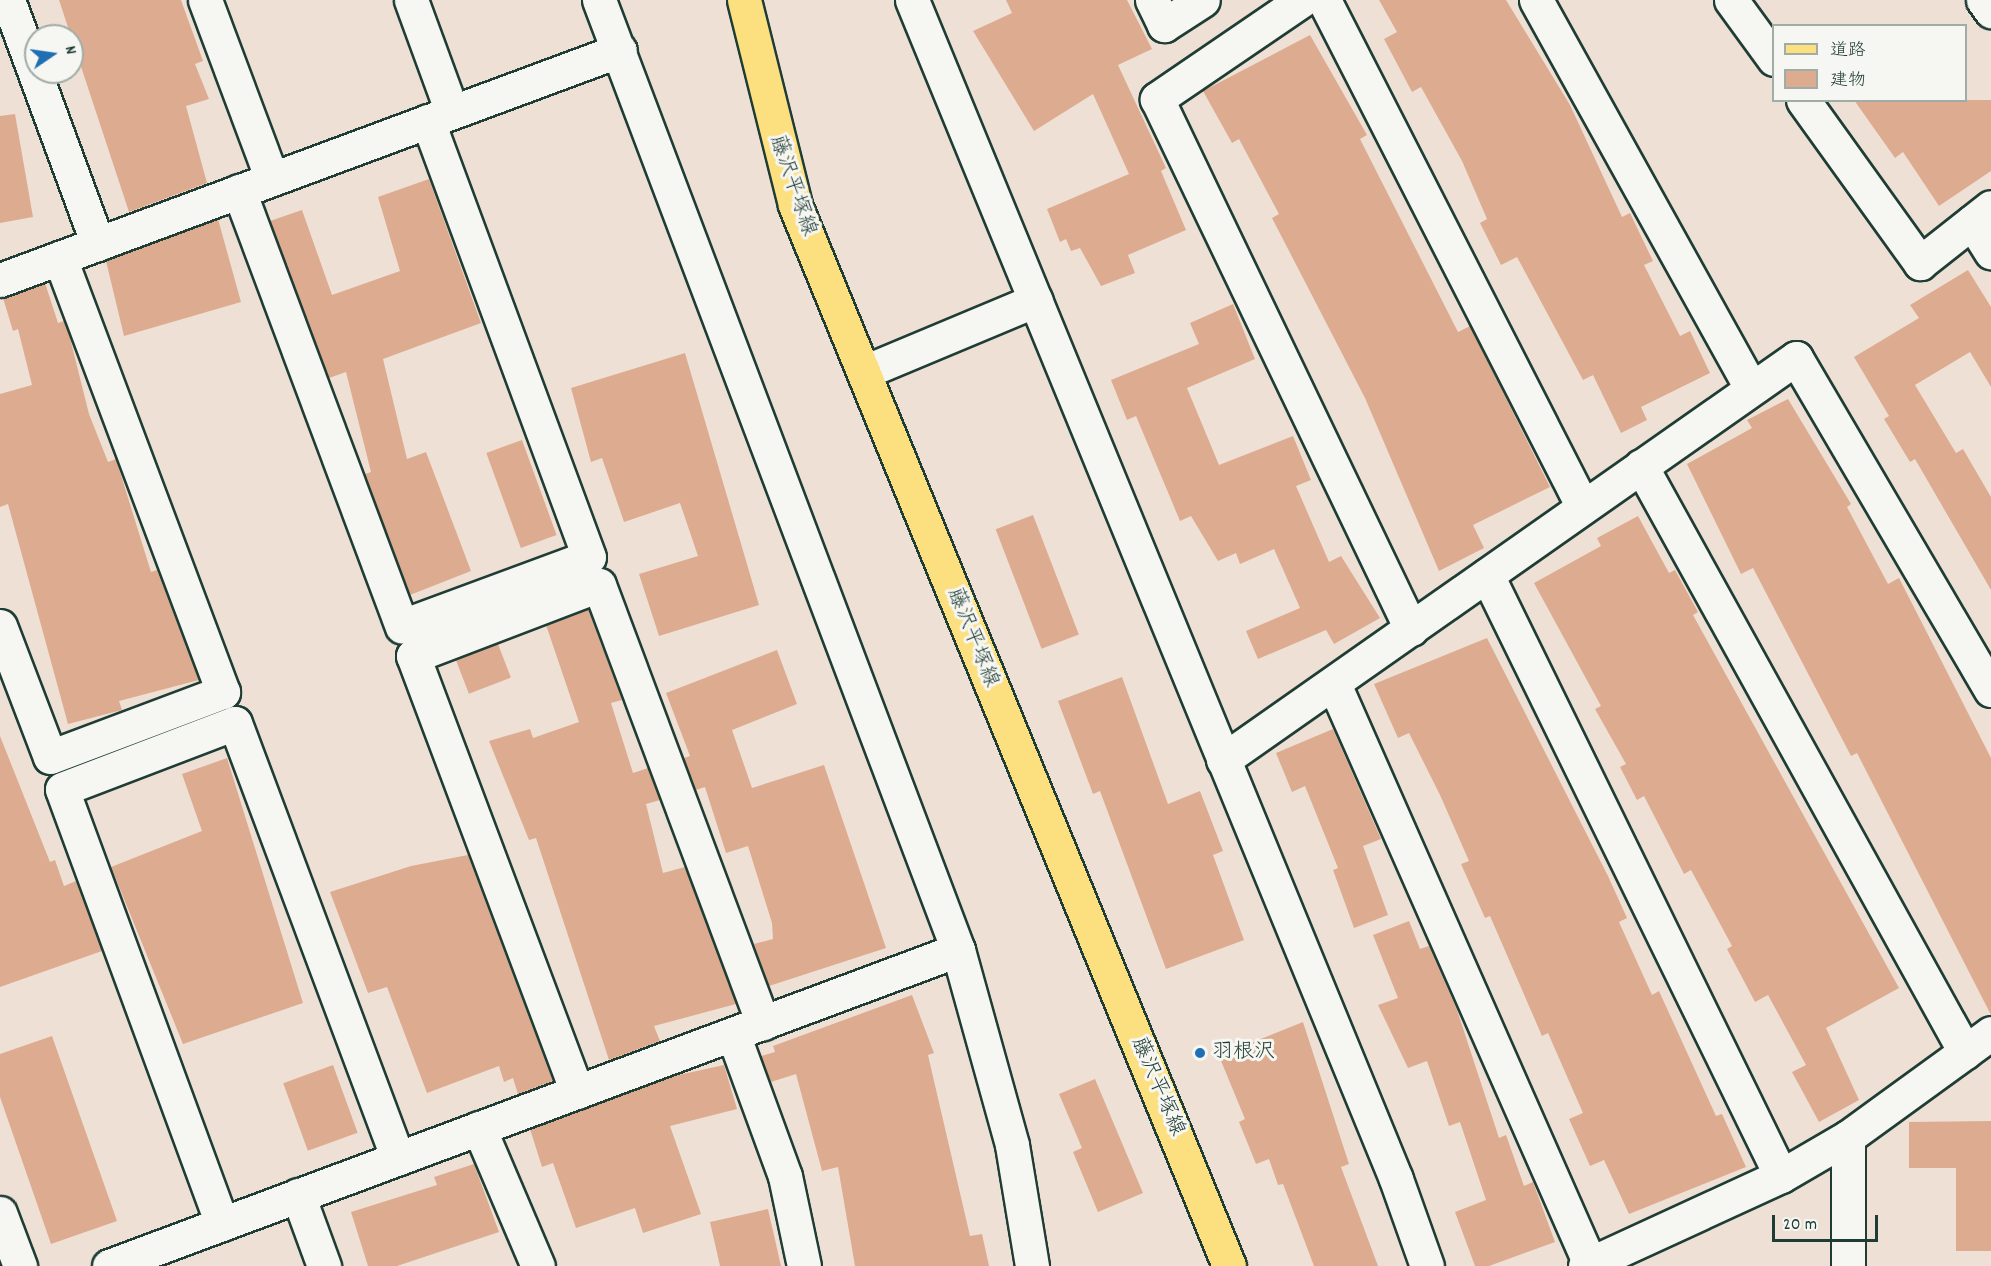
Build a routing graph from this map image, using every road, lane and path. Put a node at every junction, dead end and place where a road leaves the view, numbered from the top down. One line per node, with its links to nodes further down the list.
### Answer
1 (8, 0): 22 (street)
2 (205, 0): 19 (street)
3 (411, 0): 18 (street)
4 (599, 0): 15 (street)
5 (744, 0): 27 (main road, 藤沢平塚線)
6 (912, 0): 26 (street)
7 (1152, 0): 8 (street)
8 (1203, 0)
9 (1302, 0): 33 (street)
10 (1324, 0): 30 (street)
11 (1536, 0): 28 (street)
12 (1731, 0): 16 (street)
13 (1983, 0): 14 (street)
14 (1991, 11)
15 (620, 50): 18 (street); 37 (street)
16 (1772, 58)
17 (1804, 102): 21 (street)
18 (440, 116): 19 (street); 20 (street)
19 (272, 179): 20 (street)
20 (239, 191): 22 (street)
21 (1982, 214): 23 (street)
22 (98, 244): 24 (street)
23 (1991, 252)
24 (60, 258): 25 (street); 32 (street)
25 (0, 280)
26 (1036, 300): 27 (street); 36 (street)
27 (864, 372): 56 (main road, 藤沢平塚線)
28 (1751, 388): 29 (street); 35 (street)
29 (1641, 466): 30 (street); 40 (street)
30 (1583, 507): 31 (street)
31 (1487, 575): 33 (street); 45 (street)
32 (0, 626)
33 (1411, 629): 34 (street)
34 (1334, 684): 36 (street); 49 (street)
35 (1991, 690)
36 (1223, 760): 57 (street)
37 (958, 950): 38 (street); 55 (street)
38 (748, 1028): 41 (street); 41 (street); 54 (street)
39 (1991, 1033): 40 (street)
40 (1965, 1052): 43 (street)
41 (577, 1092): 42 (street)
42 (479, 1128): 44 (street); 53 (street)
43 (1848, 1137): 45 (street); 58 (street)
44 (398, 1158): 46 (street); 48 (street)
45 (1781, 1176): 49 (street)
46 (298, 1196): 48 (street); 52 (street)
47 (0, 1213): 50 (street)
48 (222, 1224): 51 (street)
49 (1587, 1265)
50 (20, 1266)
51 (109, 1266)
52 (324, 1266)
53 (538, 1266)
54 (804, 1266)
55 (1032, 1266)
56 (1229, 1266)
57 (1426, 1266)
58 (1848, 1266)

